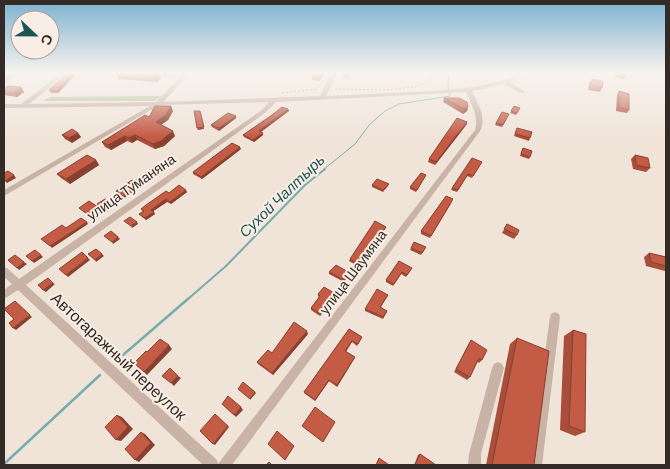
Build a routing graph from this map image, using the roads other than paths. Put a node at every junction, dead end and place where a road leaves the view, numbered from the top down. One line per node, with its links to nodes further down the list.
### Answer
1 (38, 94): 10 (street)
2 (167, 94): 8 (street)
3 (324, 94): 6 (street)
4 (393, 94): 6 (street)
5 (470, 94): 18 (street, улица Шаумяна)
6 (322, 98): 7 (street)
7 (273, 101): 8 (street); 13 (street, улица Туманяна)
8 (158, 103): 10 (street); 11 (street)
9 (4, 106): 10 (street)
10 (22, 106)
11 (4, 192)
12 (4, 271): 13 (street, Автогаражный переулок)
13 (18, 284): 14 (street, улица Туманяна); 17 (street, Автогаражный переулок)
14 (4, 294)
15 (555, 317): 20 (street)
16 (498, 368): 19 (street)
17 (212, 465)
18 (224, 465)
19 (474, 465)
20 (535, 465)

